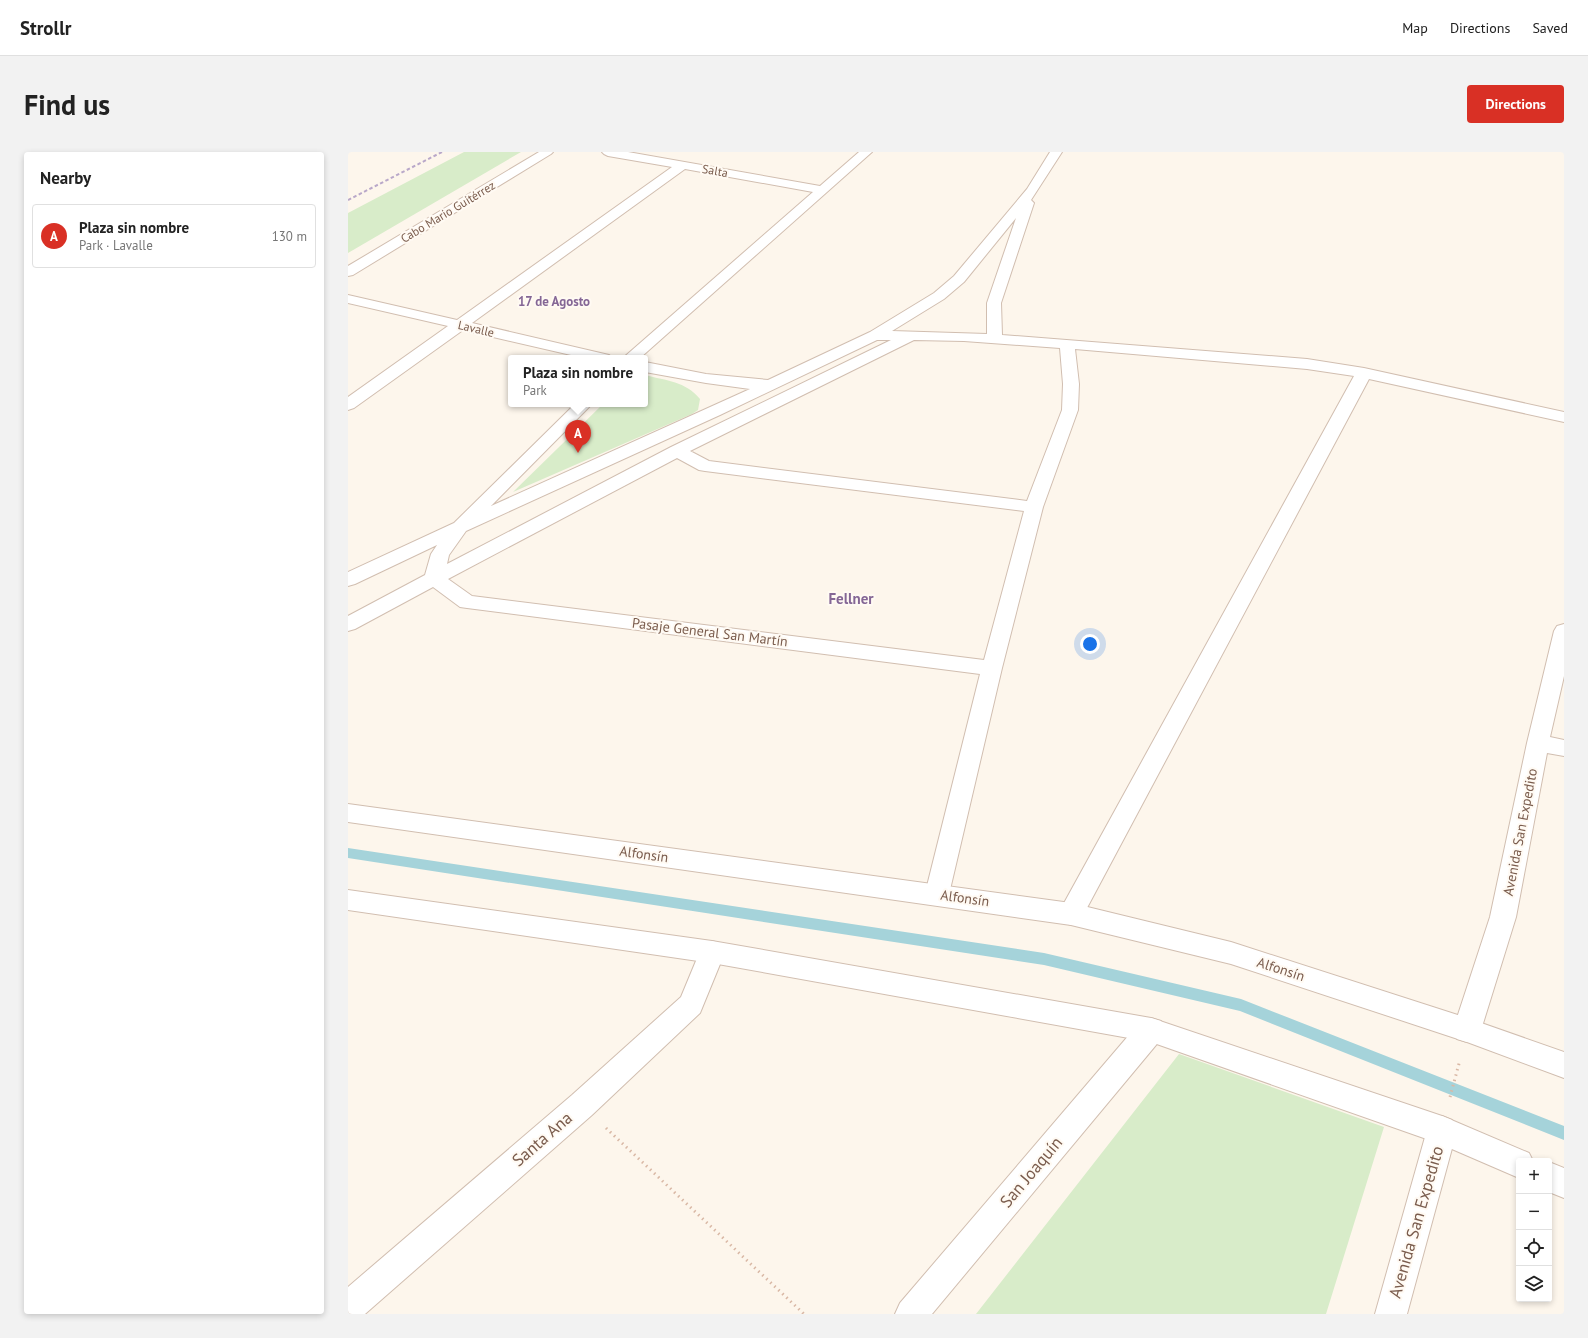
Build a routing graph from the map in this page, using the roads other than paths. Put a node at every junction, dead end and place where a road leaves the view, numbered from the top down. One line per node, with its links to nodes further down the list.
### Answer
1 (547, 152): 8 (street, Cabo Mario Guitérrez)
2 (608, 152): 5 (street, Salta)
3 (866, 152): 6 (street)
4 (1056, 152): 7 (street)
5 (682, 165): 6 (street, Salta); 10 (street)
6 (822, 190): 16 (street)
7 (1032, 191): 12 (street); 13 (street)
8 (348, 272)
9 (348, 299): 10 (street, Lavalle)
10 (457, 325): 15 (street, Lavalle); 22 (street)
11 (914, 334): 12 (street); 13 (street); 25 (street)
12 (875, 335): 20 (street)
13 (995, 339): 14 (street)
14 (1067, 344): 18 (street); 26 (street)
15 (591, 355)
16 (634, 355)
17 (648, 368): 19 (street)
18 (1364, 373): 24 (street); 38 (street)
19 (694, 378): 20 (street); 21 (street)
20 (771, 385): 21 (street)
21 (711, 400): 27 (street)
22 (348, 404)
23 (581, 407): 27 (street)
24 (1564, 417)
25 (677, 451): 26 (street); 28 (street)
26 (1034, 507): 32 (street)
27 (460, 526): 28 (street); 29 (street)
28 (434, 579): 30 (street); 32 (street, Pasaje General San Martín)
29 (348, 580)
30 (348, 624)
31 (1564, 631): 33 (street, Avenida San Expedito)
32 (992, 668): 36 (street)
33 (1538, 743): 34 (street); 41 (street, Avenida San Expedito)
34 (1564, 748)
35 (348, 813): 36 (street, Alfonsín)
36 (937, 894): 38 (street, Alfonsín)
37 (349, 901): 39 (street)
38 (1071, 914): 41 (street, Alfonsín)
39 (712, 952): 40 (street); 47 (street, Santa Ana)
40 (1151, 1030): 43 (street); 48 (street, San Joaquín)
41 (1467, 1030): 42 (street, Alfonsín)
42 (1564, 1065)
43 (1442, 1130): 44 (street); 49 (street, Avenida San Expedito)
44 (1516, 1162)
45 (1552, 1177): 46 (street)
46 (1564, 1183)
47 (348, 1308)
48 (911, 1314)
49 (1391, 1314)

